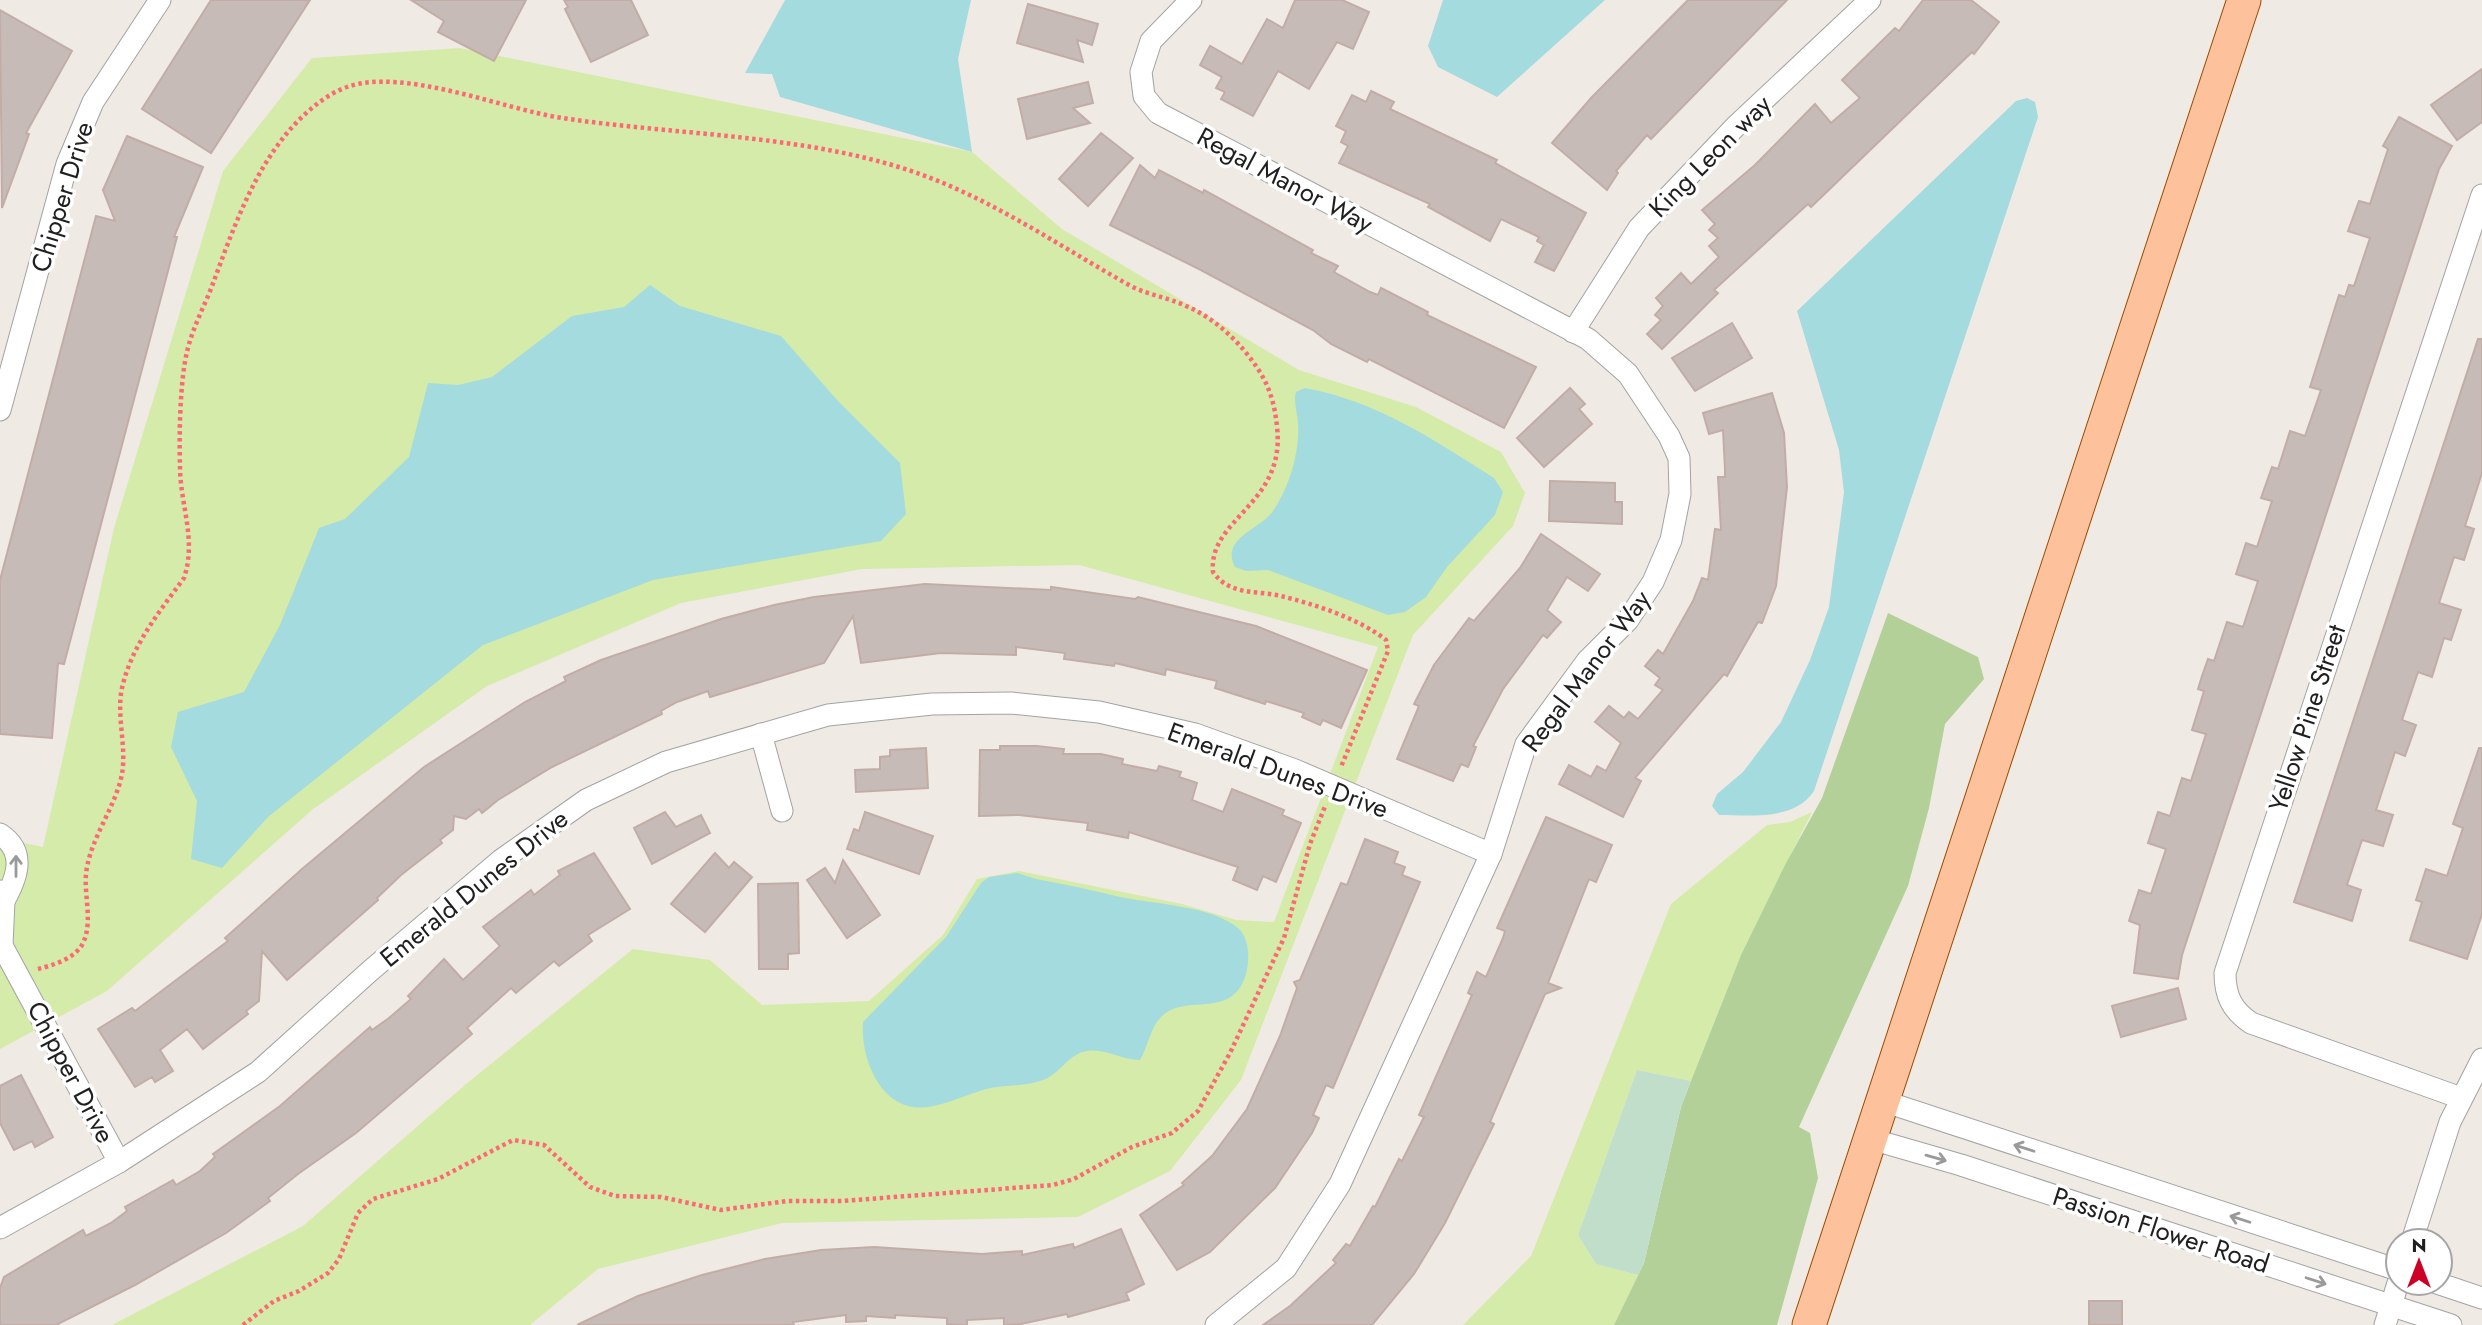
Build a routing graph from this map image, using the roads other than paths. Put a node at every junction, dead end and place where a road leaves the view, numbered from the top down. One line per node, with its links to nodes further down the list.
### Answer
1 (160, 0): 7 (street, Chipper Drive)
2 (1191, 0): 6 (street, Regal Manor Way)
3 (1870, 0): 6 (street, King Leon way)
4 (2244, 0): 16 (main road)
5 (2482, 195): 15 (street, Yellow Pine Street)
6 (1573, 332): 11 (street, Regal Manor Way)
7 (2, 398)
8 (761, 734): 9 (street); 11 (street, Emerald Dunes Drive); 18 (street, Emerald Dunes Drive)
9 (782, 811)
10 (0, 834): 12 (street, Chipper Drive, one-way to 10)
11 (1491, 854): 26 (street, Regal Manor Way)
12 (2, 896): 13 (street, Chipper Drive)
13 (1, 943): 18 (street, Chipper Drive)
14 (2482, 1059): 15 (street)
15 (2461, 1098): 19 (street)
16 (1883, 1101): 17 (main road); 21 (street, Passion Flower Road, one-way to 16)
17 (1871, 1139): 25 (street, Passion Flower Road, one-way to 25); 27 (main road)
18 (119, 1162): 20 (street, Emerald Dunes Drive)
19 (2417, 1227)
20 (0, 1228)
21 (2384, 1265)
22 (2454, 1289): 24 (street)
23 (2394, 1297): 25 (street)
24 (2482, 1298)
25 (2388, 1315): 28 (street, Passion Flower Road)
26 (1216, 1325)
27 (1809, 1325)
28 (2451, 1325)

